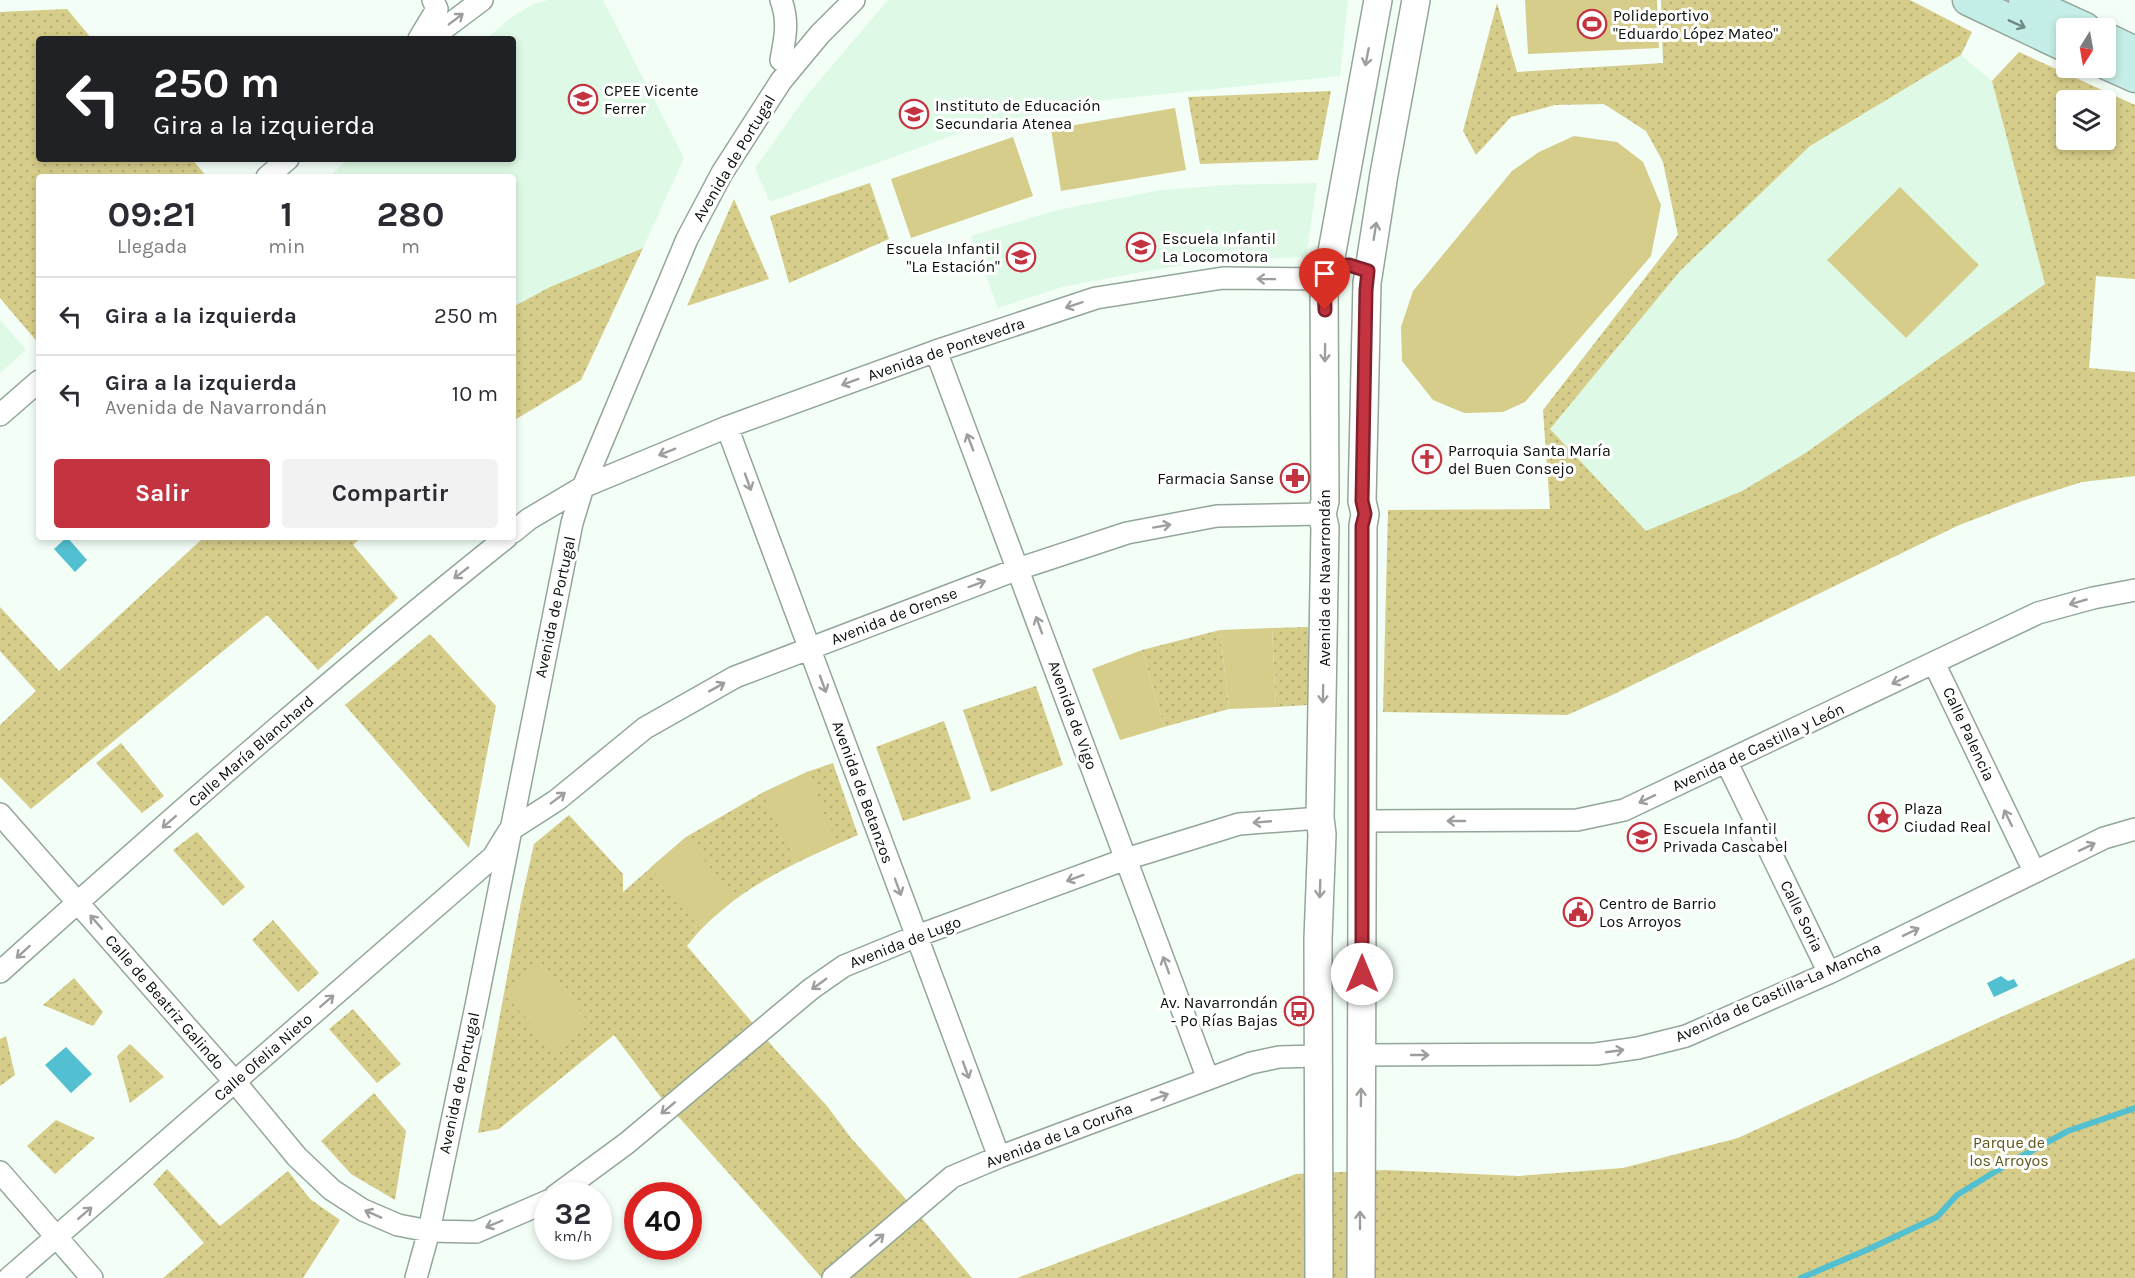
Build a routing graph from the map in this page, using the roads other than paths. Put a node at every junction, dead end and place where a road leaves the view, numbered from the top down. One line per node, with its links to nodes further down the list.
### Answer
1 (433, 0): 11 (street)
2 (482, 0): 12 (street, one-way to 2)
3 (782, 0): 16 (street, Avenida de Portugal)
4 (837, 0): 16 (street, Avenida de Portugal)
5 (854, 0): 27 (street, Avenida de Portugal)
6 (1378, 0): 21 (street, Avenida de Navarrondán, one-way to 21)
7 (1416, 0): 22 (street, one-way to 7)
8 (1968, 0): 13 (main road, one-way to 13)
9 (2024, 0): 10 (main road)
10 (2063, 18)
11 (421, 36)
12 (434, 36)
13 (2056, 41)
14 (2116, 43): 15 (main road)
15 (2135, 52)
16 (781, 60): 27 (street, Avenida de Portugal)
17 (2116, 68): 18 (main road)
18 (2135, 77)
19 (284, 162): 20 (street)
20 (270, 174)
21 (1326, 279): 22 (street); 23 (street, Avenida de Pontevedra, one-way to 23); 29 (street, Avenida de Navarrondán, one-way to 29)
22 (1367, 280): 28 (street)
23 (936, 351): 26 (street, Avenida de Pontevedra, one-way to 26); 32 (street, Avenida de Vigo, one-way to 23)
24 (36, 384): 25 (street)
25 (0, 415)
26 (727, 427): 27 (street, Avenida de Pontevedra, one-way to 27); 34 (street, Avenida de Betanzos, one-way to 34)
27 (575, 491): 30 (street); 41 (street, Avenida de Portugal); 42 (street, Avenida de Portugal)
28 (1362, 513): 29 (street); 39 (street)
29 (1324, 514): 32 (street, Avenida de Orense, one-way to 29); 38 (street, Avenida de Navarrondán, one-way to 38)
30 (516, 530)
31 (503, 540): 45 (street, Calle María Blanchard, one-way to 45)
32 (1018, 569): 34 (street, Avenida de Orense, one-way to 32); 43 (street, Avenida de Vigo, one-way to 32)
33 (2135, 590): 35 (street, Avenida de Castilla y León, one-way to 35)
34 (809, 647): 41 (street, Avenida de Orense, one-way to 34); 46 (street, Avenida de Betanzos, one-way to 46)
35 (1934, 663): 36 (street, Avenida de Castilla y León, one-way to 36); 44 (street, Calle Palencia, one-way to 35)
36 (1727, 763): 39 (street, Avenida de Castilla y León, one-way to 39); 48 (street, Calle Soria)
37 (0, 814): 45 (street, Calle de Beatriz Galindo)
38 (1321, 820): 39 (street); 43 (street, Avenida de Lugo, one-way to 43); 50 (street, Avenida de Navarrondán, one-way to 50)
39 (1362, 822): 49 (street)
40 (2135, 829): 44 (street, Avenida de Castilla-La Mancha, one-way to 40)
41 (509, 831): 42 (street, Calle Ofelia Nieto); 57 (street, Avenida de Portugal)
42 (493, 857): 52 (street, Calle Ofelia Nieto, one-way to 42); 57 (street, Avenida de Portugal)
43 (1126, 859): 46 (street, Avenida de Lugo, one-way to 46); 51 (street, Avenida de Vigo, one-way to 43)
44 (2034, 871): 48 (street, Avenida de Castilla-La Mancha, one-way to 44)
45 (78, 902): 47 (street, Calle María Blanchard, one-way to 47); 52 (street, Calle de Beatriz Galindo, one-way to 45)
46 (917, 936): 53 (street, Avenida de Betanzos, one-way to 53); 55 (street, Avenida de Lugo, one-way to 55)
47 (0, 972)
48 (1829, 973): 49 (street, Avenida de Castilla-La Mancha, one-way to 48)
49 (1361, 1055): 50 (street); 65 (street, one-way to 49)
50 (1318, 1056): 51 (street, Avenida de La Coruña); 64 (street, Avenida de Navarrondán)
51 (1208, 1079): 53 (street, Avenida de La Coruña, one-way to 51)
52 (235, 1082): 57 (street, Calle de Beatriz Galindo, one-way to 52); 58 (street, Calle Ofelia Nieto, one-way to 52)
53 (999, 1157): 63 (street, Avenida de La Coruña, one-way to 53)
54 (0, 1172): 58 (street)
55 (574, 1182)
56 (534, 1207): 57 (street, one-way to 57)
57 (423, 1230): 61 (street, Avenida de Portugal); 62 (street, Avenida de Portugal)
58 (57, 1237): 59 (street, Calle Ofelia Nieto); 60 (street)
59 (9, 1278)
60 (92, 1278)
61 (404, 1278)
62 (416, 1278)
63 (833, 1278)
64 (1319, 1278)
65 (1361, 1278)

